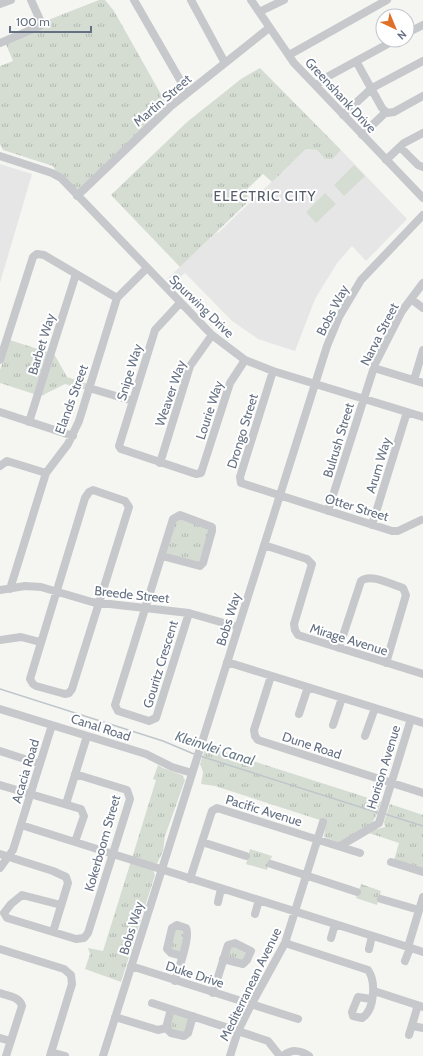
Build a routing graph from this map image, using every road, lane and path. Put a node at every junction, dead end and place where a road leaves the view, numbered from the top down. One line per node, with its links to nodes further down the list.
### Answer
1 (11, 0): 8 (street)
2 (31, 0): 11 (street)
3 (191, 0): 16 (street)
4 (251, 0): 9 (street, Greenshank Drive)
5 (284, 0): 9 (street)
6 (386, 0): 13 (street)
7 (138, 1): 19 (street)
8 (0, 4)
9 (259, 12): 10 (street, Greenshank Drive)
10 (269, 28): 13 (street, Greenshank Drive); 16 (street, Martin Street)
11 (0, 43)
12 (380, 48): 14 (street)
13 (289, 55): 17 (street, Greenshank Drive)
14 (356, 61): 17 (street); 18 (street)
15 (423, 61): 18 (street)
16 (225, 63): 19 (street, Martin Street)
17 (316, 86): 22 (street, Greenshank Drive)
18 (372, 88): 21 (street); 22 (street)
19 (187, 92): 29 (street, Martin Street)
20 (423, 96): 21 (street)
21 (386, 112): 24 (street)
22 (343, 115): 24 (street, Greenshank Drive)
23 (423, 133): 25 (street)
24 (362, 135): 27 (street, Greenshank Drive)
25 (400, 147): 27 (street); 28 (street)
26 (0, 156): 29 (street, Spurwing Drive)
27 (386, 160): 30 (street, Greenshank Drive)
28 (423, 167)
29 (78, 196): 32 (street, Spurwing Drive)
30 (423, 198)
31 (423, 215): 46 (street, Bobs Way)
32 (147, 268): 35 (street, Elands Street); 37 (street, Spurwing Drive)
33 (76, 274): 35 (street); 41 (street); 54 (street, Barbet Way)
34 (423, 284): 36 (street, Narva Street)
35 (117, 298): 48 (street, Elands Street)
36 (411, 299): 38 (street); 43 (street, Narva Street)
37 (180, 303): 39 (street, Spurwing Drive); 50 (street, Snipe Way)
38 (423, 308)
39 (212, 335): 42 (street, Spurwing Drive); 56 (street, Weaver Way)
40 (423, 350): 45 (street)
41 (0, 360)
42 (245, 360): 44 (street, Spurwing Drive); 56 (street, Lourie Way)
43 (374, 368): 45 (street); 49 (street, Narva Street)
44 (273, 370): 46 (street, Spurwing Drive); 59 (street, Drongo Street)
45 (414, 380): 47 (street)
46 (315, 383): 49 (street, Spurwing Drive); 59 (street, Bobs Way)
47 (423, 383)
48 (89, 388): 50 (street); 55 (street, Elands Street)
49 (364, 398): 52 (street, Spurwing Drive); 60 (street, Bulrush Street)
50 (133, 401): 56 (street, Snipe Way)
51 (0, 412): 54 (street)
52 (407, 412): 53 (street, Spurwing Drive); 62 (street, Arum Way)
53 (423, 417)
54 (29, 422): 55 (street)
55 (73, 436): 58 (street, Elands Street)
56 (160, 463)
57 (0, 466): 58 (street)
58 (46, 473): 65 (street, Elands Street)
59 (280, 496): 60 (street, Otter Street); 63 (street, Bobs Way)
60 (328, 511): 62 (street, Otter Street)
61 (422, 519): 62 (street, Otter Street)
62 (372, 525)
63 (264, 545): 71 (street, Bobs Way); 74 (street, Mirage Avenue)
64 (162, 556): 64 (street); 69 (street)
65 (10, 589): 66 (street, Breede Street); 67 (street, Breede Street)
66 (0, 590)
67 (56, 592): 68 (street, Breede Street); 68 (street); 73 (street)
68 (99, 604): 69 (street, Breede Street); 73 (street)
69 (146, 608): 70 (street, Breede Street); 70 (street, Gouritz Crescent)
70 (189, 613): 71 (street, Breede Street)
71 (238, 627): 75 (street, Bobs Way)
72 (0, 640): 73 (street)
73 (40, 642)
74 (339, 648): 76 (street, Mirage Avenue); 76 (street)
75 (227, 662): 78 (street); 92 (street, Bobs Way)
76 (386, 663): 77 (street, Mirage Avenue)
77 (423, 674)
78 (271, 676): 79 (street); 94 (street, Dune Road)
79 (308, 687): 80 (street); 83 (street)
80 (342, 698): 81 (street); 87 (street)
81 (375, 708): 84 (street); 89 (street)
82 (0, 709): 86 (street, Canal Road)
83 (300, 714)
84 (411, 719): 85 (street); 94 (street, Horison Avenue)
85 (423, 723)
86 (52, 725): 88 (street, Canal Road); 91 (street, Acacia Road)
87 (333, 725)
88 (87, 736): 92 (street, Canal Road); 93 (street)
89 (365, 736)
90 (0, 751): 91 (street)
91 (40, 764): 97 (street, Acacia Road)
92 (192, 773): 113 (street, Bobs Way)
93 (75, 774): 98 (street); 107 (street, Kokerboom Street)
94 (392, 783): 96 (street, Dune Road); 104 (street, Horison Avenue)
95 (0, 785): 97 (street)
96 (423, 793)
97 (30, 794): 98 (street); 100 (street, Acacia Road)
98 (66, 804): 102 (street)
99 (323, 822): 101 (street, Mediterranean Avenue)
100 (21, 825): 102 (street); 109 (street, Acacia Road)
101 (318, 839): 103 (street, Pacific Avenue); 104 (street); 115 (street, Mediterranean Avenue)
102 (75, 842): 107 (street)
103 (202, 842): 108 (street); 116 (street, Pacific Avenue)
104 (340, 846): 105 (street)
105 (360, 853)
106 (0, 854): 109 (street)
107 (113, 854): 113 (street); 128 (street, Kokerboom Street)
108 (246, 856)
109 (9, 857): 112 (street, Acacia Road); 123 (street)
110 (391, 862): 114 (street)
111 (271, 864): 115 (street)
112 (0, 868)
113 (162, 870): 116 (street); 139 (street, Bobs Way)
114 (423, 872)
115 (307, 876): 118 (street); 125 (street, Mediterranean Avenue)
116 (190, 879): 117 (street)
117 (221, 889): 121 (street); 122 (street)
118 (357, 892)
119 (423, 897): 124 (street)
120 (381, 899): 124 (street)
121 (259, 900): 125 (street); 126 (street)
122 (218, 902)
123 (60, 905): 128 (street); 128 (street)
124 (419, 910): 132 (street)
125 (296, 912): 127 (street); 131 (street, Mediterranean Avenue)
126 (255, 914)
127 (335, 924): 129 (street); 130 (street)
128 (52, 932)
129 (372, 936): 132 (street); 134 (street)
130 (331, 938)
131 (285, 943): 144 (street, Mediterranean Avenue); 145 (street)
132 (409, 948): 135 (street); 138 (street)
133 (0, 949): 157 (street)
134 (368, 949)
135 (423, 952)
136 (182, 956): 140 (street)
137 (223, 959): 141 (street)
138 (406, 961)
139 (131, 966): 140 (street, Duke Drive); 148 (street, Bobs Way)
140 (174, 981): 141 (street, Duke Drive)
141 (213, 992): 144 (street, Duke Drive)
142 (0, 993): 156 (street)
143 (152, 1003): 146 (street)
144 (251, 1005): 149 (street, Duke Drive); 153 (street, Mediterranean Avenue)
145 (421, 1006): 150 (street)
146 (171, 1009): 147 (street); 151 (street)
147 (192, 1016): 151 (street); 153 (street)
148 (115, 1017): 151 (street); 160 (street, Bobs Way)
149 (298, 1019)
150 (412, 1026): 152 (street); 154 (street)
151 (166, 1028)
152 (423, 1028)
153 (238, 1031): 161 (street, Mediterranean Avenue); 162 (street)
154 (409, 1035)
155 (0, 1038): 156 (street)
156 (11, 1041): 158 (street)
157 (50, 1054): 159 (street)
158 (6, 1056)
159 (65, 1056)
160 (103, 1056)
161 (230, 1056)
162 (282, 1056): 163 (street)
163 (309, 1056)

